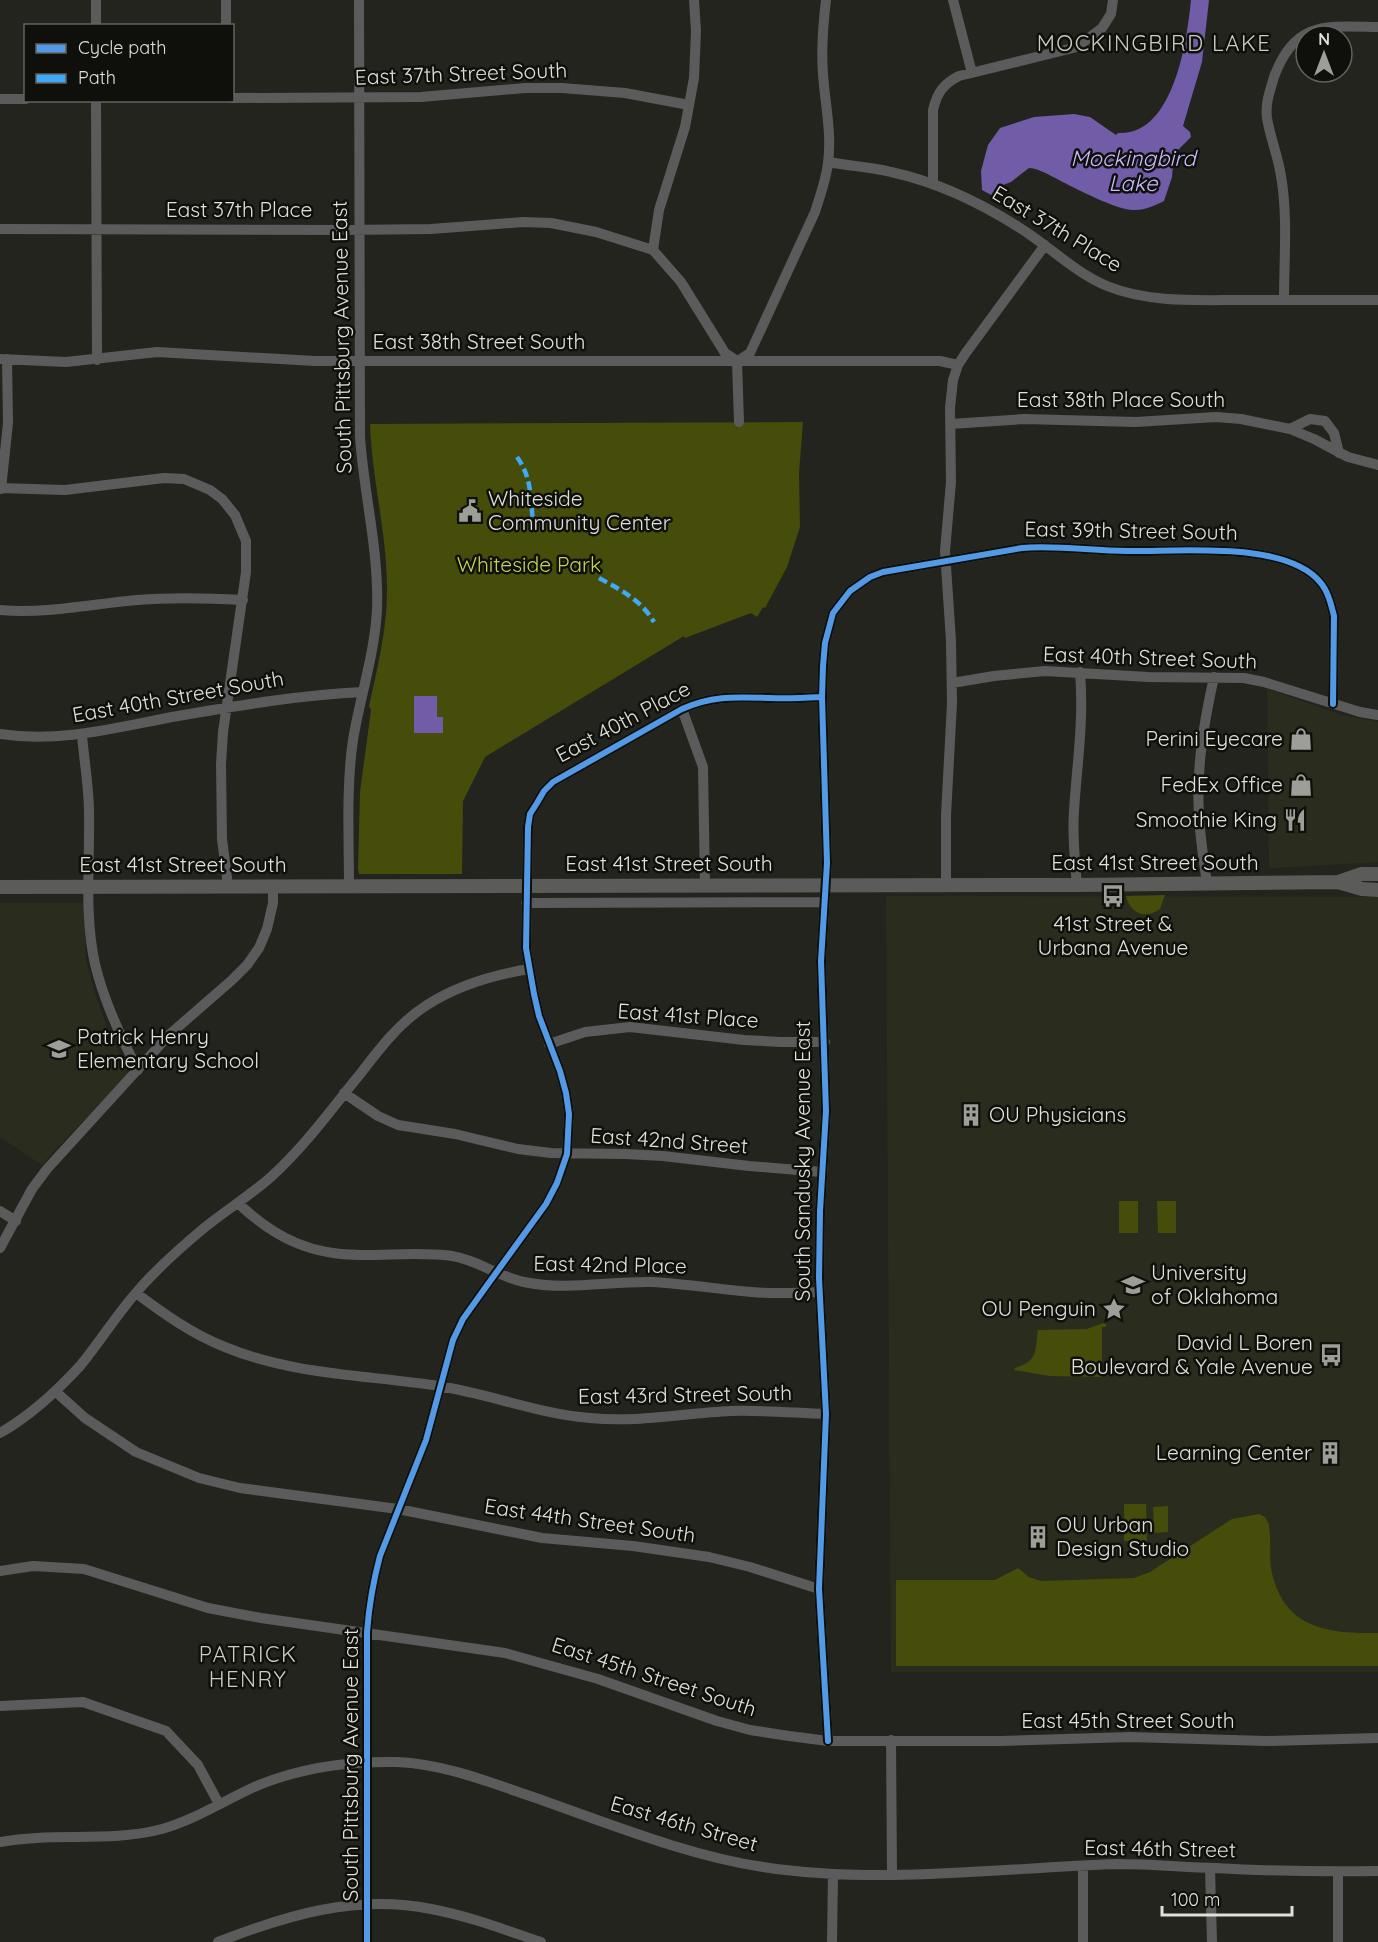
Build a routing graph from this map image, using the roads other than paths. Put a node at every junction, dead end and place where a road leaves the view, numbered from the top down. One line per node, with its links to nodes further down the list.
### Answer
1 (96, 0): 8 (street)
2 (226, 0): 9 (street)
3 (359, 0): 13 (street, South Pittsburg Avenue East)
4 (694, 0): 17 (street)
5 (826, 0): 18 (street)
6 (953, 0): 11 (street)
7 (1113, 0): 11 (street)
8 (96, 24)
9 (226, 24)
10 (1378, 27): 25 (street)
11 (972, 73): 19 (street)
12 (234, 98): 13 (street, East 37th Street South)
13 (359, 98): 17 (street, East 37th Street South); 22 (street, South Pittsburg Avenue East)
14 (0, 99): 15 (street)
15 (24, 99)
16 (96, 102): 21 (street)
17 (689, 105): 24 (street)
18 (828, 162): 19 (street, East 37th Place); 30 (street)
19 (933, 184): 23 (street, East 37th Place)
20 (0, 229): 21 (street, East 37th Place)
21 (96, 230): 22 (street, East 37th Place); 28 (street)
22 (360, 230): 24 (street, East 37th Place); 29 (street, South Pittsburg Avenue East)
23 (1045, 245): 25 (street, East 37th Place); 31 (street)
24 (654, 250): 30 (street)
25 (1284, 300): 26 (street, East 37th Place)
26 (1378, 300)
27 (3, 359): 28 (street, East 38th Street South); 37 (street)
28 (97, 360): 29 (street, East 38th Street South)
29 (360, 361): 30 (street, East 38th Street South); 45 (street, South Pittsburg Avenue East)
30 (738, 362): 31 (street, East 38th Street South); 32 (street)
31 (958, 365): 33 (street)
32 (739, 422)
33 (951, 424): 34 (street, East 38th Place South); 38 (street)
34 (1290, 429): 35 (street, East 38th Place South); 35 (street)
35 (1338, 453): 36 (street, East 38th Place South)
36 (1378, 465)
37 (1, 488): 40 (street)
38 (945, 561): 39 (street, East 39th Street South); 44 (street); 47 (street, East 39th Street South)
39 (883, 572): 46 (street, South Sandusky Avenue East)
40 (243, 600): 41 (street); 48 (street)
41 (0, 610)
42 (1080, 672): 43 (street, East 40th Street South); 44 (street, East 40th Street South); 59 (street)
43 (1214, 677): 47 (street, East 40th Street South); 60 (street)
44 (952, 683): 58 (street)
45 (363, 692): 48 (street, East 40th Street South); 64 (street, South Pittsburg Avenue East)
46 (822, 697): 49 (street, East 40th Place); 57 (street, South Sandusky Avenue East)
47 (1333, 704): 50 (street, East 40th Street South)
48 (228, 708): 52 (street, East 40th Street South); 62 (street)
49 (682, 709): 55 (street, East 40th Place); 56 (street)
50 (1378, 715)
51 (0, 734): 52 (street, East 40th Street South)
52 (82, 735): 65 (street)
53 (1378, 874): 54 (main road, East 41st Street South)
54 (1338, 882): 60 (main road, East 41st Street South); 66 (main road, East 41st Street South)
55 (526, 885): 56 (main road, East 41st Street South); 64 (main road, East 41st Street South); 68 (street, South Pittsburg Avenue East)
56 (705, 885): 57 (main road, East 41st Street South)
57 (825, 885): 58 (main road, East 41st Street South); 67 (street, South Sandusky Avenue East)
58 (946, 885): 59 (main road, East 41st Street South)
59 (1077, 885): 60 (main road, East 41st Street South)
60 (1207, 885)
61 (0, 886): 65 (main road, East 41st Street South)
62 (228, 886): 63 (main road, East 41st Street South); 65 (main road, East 41st Street South)
63 (273, 886): 64 (main road, East 41st Street South); 72 (street)
64 (349, 886)
65 (89, 887): 72 (street)
66 (1378, 890)
67 (824, 902): 68 (street, East 41st Street South); 70 (street, South Sandusky Avenue East)
68 (526, 903): 69 (street, South Pittsburg Avenue East)
69 (529, 969): 71 (street, South Pittsburg Avenue East); 73 (street)
70 (825, 1042): 71 (street, East 41st Place); 75 (street, South Sandusky Avenue East)
71 (549, 1044): 74 (street, South Pittsburg Avenue East)
72 (138, 1070): 78 (street)
73 (344, 1093): 74 (street, East 42nd Street); 76 (street)
74 (567, 1154): 75 (street, East 42nd Street); 80 (street, South Pittsburg Avenue East)
75 (822, 1172): 81 (street, South Sandusky Avenue East)
76 (238, 1204): 80 (street, East 42nd Place); 82 (street)
77 (0, 1211): 78 (street)
78 (16, 1221): 79 (street)
79 (0, 1248)
80 (496, 1272): 81 (street, East 42nd Place); 83 (street, South Pittsburg Avenue East)
81 (820, 1292): 85 (street, South Sandusky Avenue East)
82 (136, 1293): 83 (street, East 43rd Street South); 84 (street)
83 (440, 1386): 85 (street, East 43rd Street South); 87 (street, South Pittsburg Avenue East)
84 (55, 1391): 86 (street); 87 (street, East 44th Street South)
85 (826, 1414): 89 (street, South Sandusky Avenue East)
86 (0, 1433)
87 (398, 1509): 89 (street, East 44th Street South); 90 (street, South Pittsburg Avenue East)
88 (0, 1571): 90 (street, East 45th Street South)
89 (819, 1589): 93 (street, South Sandusky Avenue East)
90 (366, 1632): 93 (street, East 45th Street South); 95 (street, South Pittsburg Avenue East)
91 (0, 1706): 96 (street)
92 (1378, 1738): 94 (street, East 45th Street South)
93 (828, 1740): 94 (street, East 45th Street South)
94 (891, 1740): 103 (street)
95 (366, 1763): 96 (street, East 46th Street); 102 (street, East 46th Street); 104 (street, South Pittsburg Avenue East)
96 (219, 1804): 97 (street, East 46th Street)
97 (0, 1842)
98 (1083, 1866): 99 (street, East 46th Street); 103 (street, East 46th Street); 109 (street)
99 (1210, 1868): 101 (street, East 46th Street); 110 (street)
100 (1378, 1871): 101 (street, East 46th Street)
101 (1338, 1872): 111 (street)
102 (833, 1874): 103 (street, East 46th Street); 108 (street)
103 (892, 1874)
104 (366, 1904): 105 (street); 106 (street, South Pittsburg Avenue East); 107 (street)
105 (218, 1942)
106 (367, 1942)
107 (541, 1942)
108 (832, 1942)
109 (1083, 1942)
110 (1212, 1942)
111 (1338, 1942)

